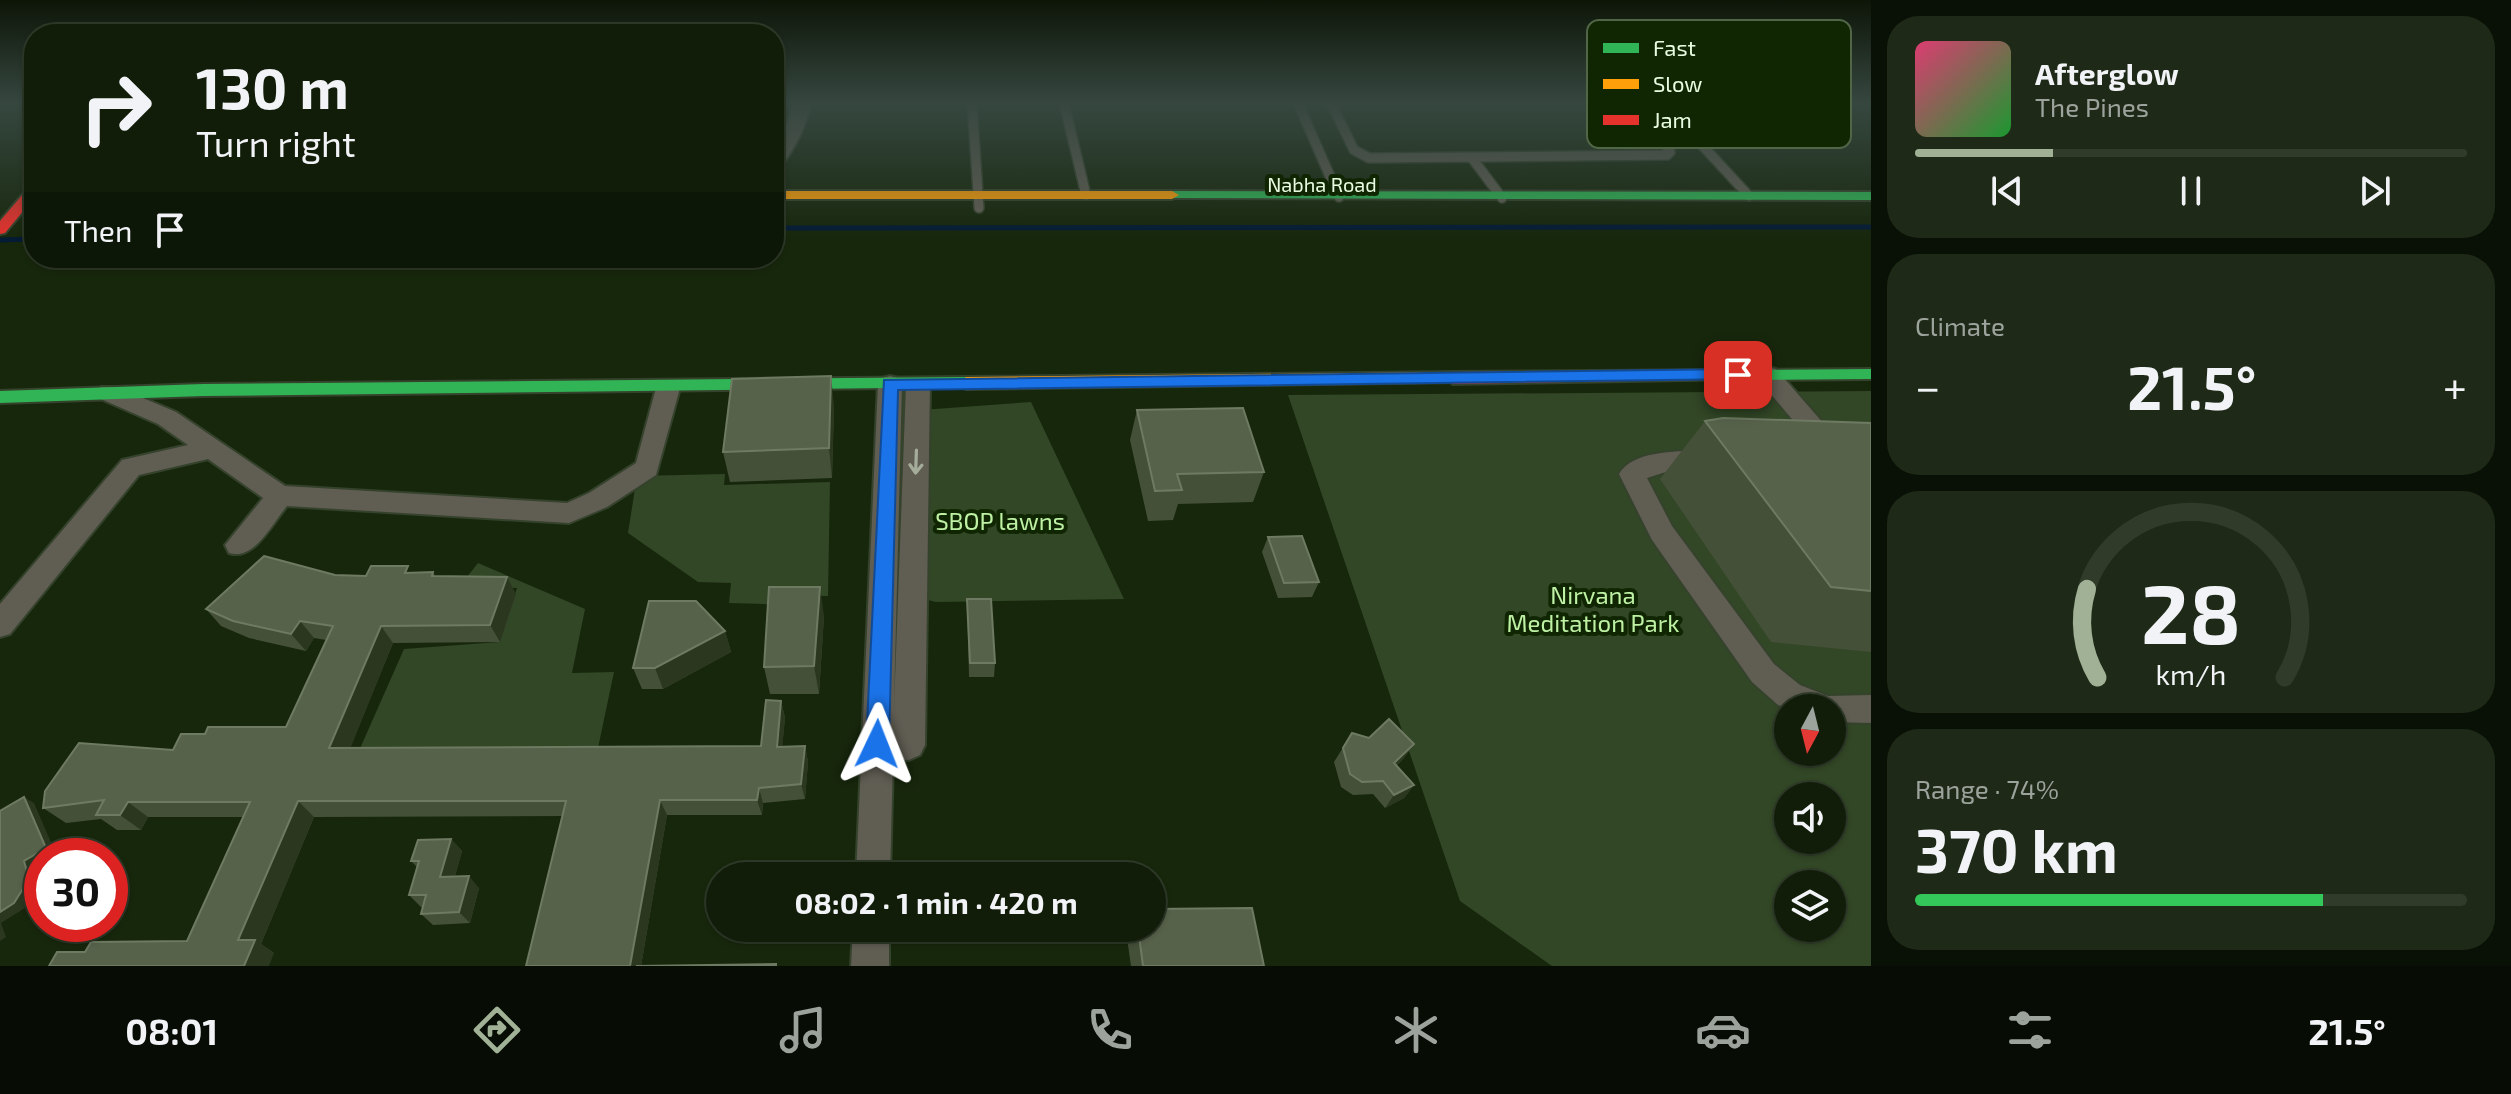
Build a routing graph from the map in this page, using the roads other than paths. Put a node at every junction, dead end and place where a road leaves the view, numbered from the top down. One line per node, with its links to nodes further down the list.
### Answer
1 (975, 148): 14 (lane)
2 (1075, 148): 9 (lane)
3 (1318, 148): 12 (lane)
4 (1353, 148): 7 (lane)
5 (1667, 148): 7 (lane)
6 (1705, 148): 10 (lane)
7 (1472, 158): 13 (lane)
8 (784, 195): 14 (main road, Nabha Road)
9 (1086, 195): 12 (main road, Nabha Road); 14 (main road, Nabha Road)
10 (1749, 196): 11 (main road, Nabha Road); 13 (main road, Nabha Road)
11 (1871, 196)
12 (1339, 197): 13 (main road, Nabha Road)
13 (1502, 198)
14 (978, 202): 15 (main road, Nabha Road); 16 (main road, Nabha Road)
15 (784, 207)
16 (1871, 208)
17 (9, 211): 18 (main road)
18 (0, 230)
19 (1871, 374): 20 (main road)
20 (1768, 375): 21 (main road); 30 (street)
21 (904, 384): 22 (main road); 38 (street)
22 (668, 388): 23 (main road); 31 (street)
23 (203, 390): 24 (main road); 26 (street)
24 (109, 393): 25 (main road); 26 (street)
25 (0, 397)
26 (167, 418): 27 (street)
27 (212, 449): 31 (street); 34 (street)
28 (1734, 460): 35 (street)
29 (1810, 460): 30 (street)
30 (1840, 460): 32 (street)
31 (280, 496): 33 (street)
32 (1871, 496)
33 (239, 545)
34 (0, 625)
35 (1788, 694)
36 (1846, 708): 37 (street)
37 (1871, 709)
38 (875, 862)
39 (871, 942): 40 (street)
40 (870, 966)

